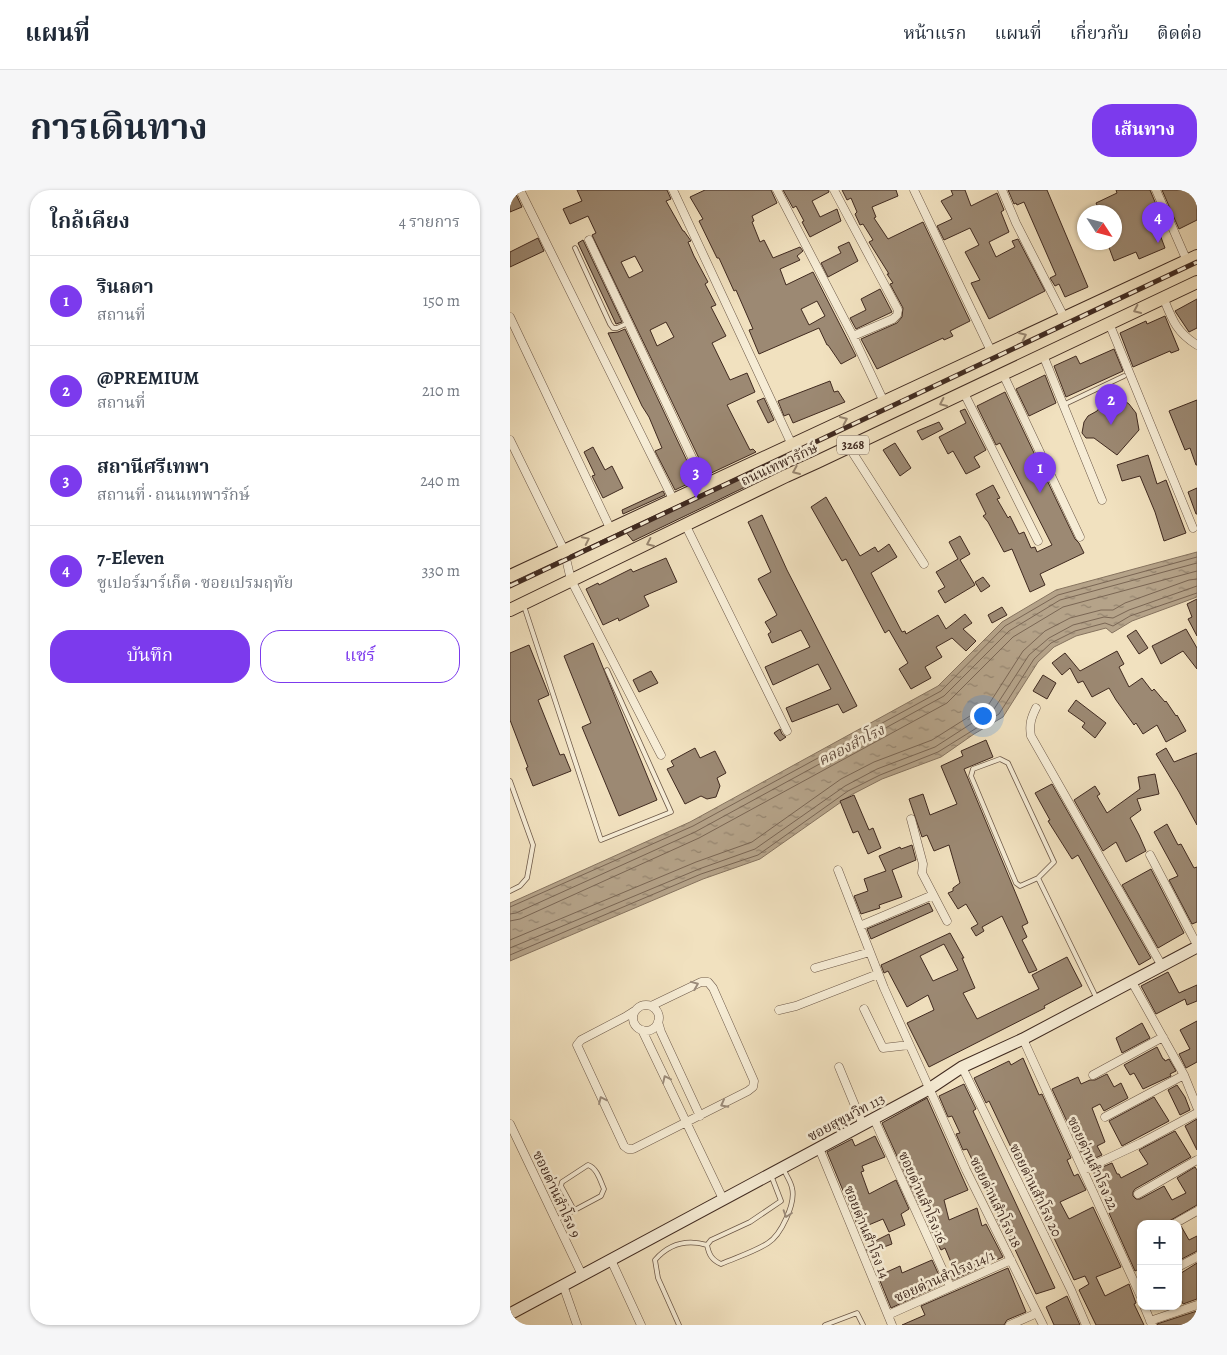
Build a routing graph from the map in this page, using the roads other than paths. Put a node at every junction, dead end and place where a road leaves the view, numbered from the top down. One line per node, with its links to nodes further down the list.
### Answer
1 (520, 190): 30 (street)
2 (672, 190): 27 (street)
3 (777, 190): 17 (street)
4 (834, 190): 17 (street)
5 (914, 190): 19 (street)
6 (1002, 190): 14 (street)
7 (1156, 190): 10 (street)
8 (589, 240): 15 (street)
9 (575, 248): 15 (lane)
10 (1192, 258): 14 (main road, ถนนเทพารักษ์ / 3268)
11 (1197, 282): 12 (main road, ถนนเทพารักษ์ / 3268)
12 (1163, 297): 16 (main road, ถนนเทพารักษ์ / 3268, one-way to 16); 18 (street)
13 (510, 317): 33 (street)
14 (1064, 317): 19 (main road, ถนนเทพารักษ์ / 3268, one-way to 14)
15 (628, 322): 29 (street)
16 (1109, 323): 20 (main road, ถนนเทพารักษ์ / 3268); 34 (street)
17 (853, 336): 24 (street)
18 (1197, 345)
19 (991, 351): 24 (main road, ถนนเทพารักษ์ / 3268)
20 (1043, 355): 21 (main road, ถนนเทพารักษ์ / 3268); 25 (street)
21 (1003, 374): 23 (main road, ถนนเทพารักษ์ / 3268); 35 (street)
22 (1124, 376): 25 (lane)
23 (964, 393): 28 (main road, ถนนเทพารักษ์ / 3268, one-way to 28); 36 (street)
24 (884, 402): 27 (main road, ถนนเทพารักษ์ / 3268, one-way to 24)
25 (1063, 404): 31 (street)
26 (510, 440): 37 (street)
27 (792, 444): 29 (main road, ถนนเทพารักษ์ / 3268)
28 (849, 447): 32 (main road, ถนนเทพารักษ์ / 3268, one-way to 32); 38 (street)
29 (705, 485): 30 (main road, ถนนเทพารักษ์ / 3268)
30 (673, 499): 33 (main road, ถนนเทพารักษ์ / 3268)
31 (1102, 500)
32 (686, 526): 40 (main road, ถนนเทพารักษ์ / 3268, one-way to 40); 45 (street)
33 (610, 528): 37 (main road, ถนนเทพารักษ์ / 3268, one-way to 33)
34 (1193, 528)
35 (1080, 537)
36 (1038, 541)
37 (564, 550): 39 (main road, ถนนเทพารักษ์ / 3268); 40 (street)
38 (924, 564)
39 (510, 576)
40 (571, 580): 41 (main road, ถนนเทพารักษ์ / 3268); 46 (street)
41 (523, 604): 42 (main road, ถนนเทพารักษ์ / 3268); 43 (lane)
42 (510, 610)
43 (607, 670)
44 (1036, 708): 58 (street)
45 (787, 731)
46 (661, 755)
47 (510, 781): 52 (lane)
48 (911, 820): 53 (street)
49 (1150, 856): 56 (street)
50 (838, 870): 55 (street, ซอยด่านสำโรง 18)
51 (1038, 878): 51 (lane); 62 (lane)
52 (510, 891)
53 (933, 895): 54 (street); 55 (street)
54 (947, 922)
55 (860, 926): 57 (street, ซอยด่านสำโรง 18)
56 (1197, 946): 58 (main road, ซอยสุขุมวิท 113)
57 (870, 952): 59 (street); 60 (street, ซอยด่านสำโรง 18)
58 (1162, 966): 61 (main road, ซอยสุขุมวิท 113)
59 (815, 968)
60 (878, 974): 66 (street); 71 (street, ซอยด่านสำโรง 18)
61 (1132, 982): 62 (main road, ซอยสุขุมวิท 113); 69 (street)
62 (1097, 1000): 70 (main road, ซอยสุขุมวิท 113)
63 (651, 1006): 65 (street); 67 (street); 79 (street, one-way to 79)
64 (864, 1009): 71 (street)
65 (636, 1010): 68 (street); 83 (street, one-way to 65)
66 (780, 1010)
67 (658, 1022): 68 (street); 79 (street)
68 (642, 1030): 83 (street, one-way to 68)
69 (1163, 1037): 74 (street); 75 (street)
70 (1023, 1039): 72 (main road, ซอยสุขุมวิท 113); 88 (street, ซอยด่านสำโรง 22)
71 (909, 1045): 76 (street, ซอยด่านสำโรง 18)
72 (962, 1067): 76 (main road, ซอยสุขุมวิท 113); 119 (street, ซอยด่านสำโรง 20)
73 (839, 1068): 84 (street)
74 (1093, 1075)
75 (1184, 1075): 77 (street); 80 (street)
76 (929, 1089): 81 (main road, ซอยสุขุมวิท 113); 99 (street, ซอยด่านสำโรง 18)
77 (1197, 1107)
78 (1197, 1113): 88 (street)
79 (700, 1116): 83 (street)
80 (1105, 1117)
81 (874, 1119): 84 (main road, ซอยสุขุมวิท 113); 103 (street, ซอยด่านสำโรง 16)
82 (510, 1124): 94 (street, ซอยด่านสำโรง 9)
83 (686, 1124): 91 (street)
84 (863, 1125): 85 (main road, ซอยสุขุมวิท 113)
85 (819, 1148): 87 (main road, ซอยสุขุมวิท 113); 109 (street, ซอยด่านสำโรง 14)
86 (1197, 1160): 90 (street)
87 (783, 1168): 89 (main road, ซอยสุขุมวิท 113); 96 (lane, one-way to 96)
88 (1083, 1170): 104 (street, ซอยด่านสำโรง 22)
89 (771, 1174): 91 (main road, ซอยสุขุมวิท 113); 96 (lane)
90 (1138, 1194)
91 (723, 1199): 98 (main road, ซอยสุขุมวิท 113)
92 (574, 1210): 92 (lane); 94 (lane)
93 (1197, 1211): 95 (street)
94 (556, 1220): 101 (street, ซอยด่านสำโรง 9)
95 (1181, 1220)
96 (707, 1245): 113 (lane)
97 (1197, 1257): 100 (street)
98 (612, 1260): 101 (main road, ซอยสุขุมวิท 113); 112 (street)
99 (1011, 1260): 103 (street, ซอยด่านสำโรง 14/1); 107 (street, ซอยด่านสำโรง 18)
100 (1182, 1265)
101 (582, 1275): 102 (main road, ซอยสุขุมวิท 113)
102 (563, 1285): 108 (main road, ซอยสุขุมวิท 113); 111 (street)
103 (950, 1286): 109 (street, ซอยด่านสำโรง 14/1)
104 (1137, 1286)
105 (1197, 1305): 110 (street)
106 (1146, 1310): 110 (street)
107 (1037, 1313): 117 (street); 118 (street, ซอยด่านสำโรง 18)
108 (510, 1314)
109 (888, 1315): 116 (street, ซอยด่านสำโรง 14)
110 (1151, 1323)
111 (578, 1325)
112 (640, 1325)
113 (679, 1325)
114 (825, 1325): 115 (lane)
115 (863, 1325)
116 (892, 1325)
117 (1010, 1325)
118 (1043, 1325)
119 (1086, 1325)

